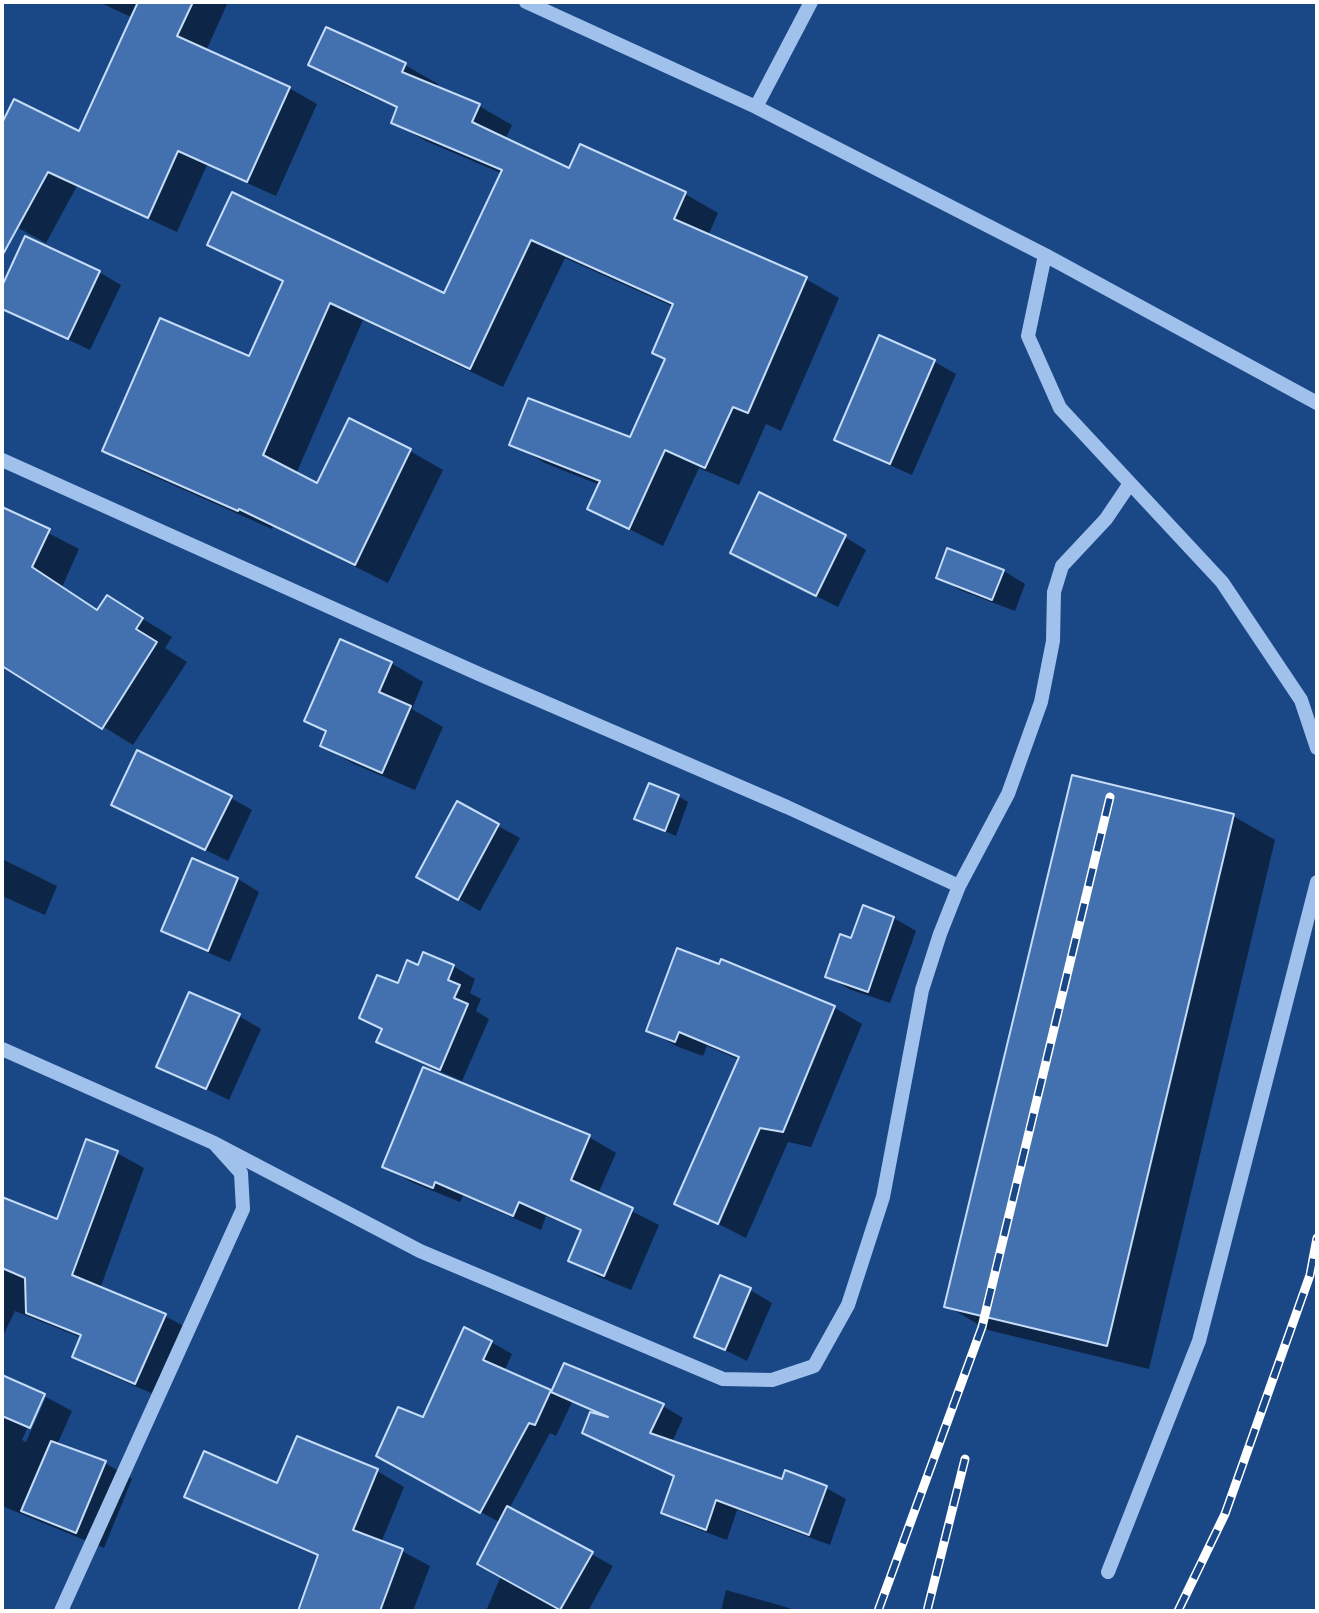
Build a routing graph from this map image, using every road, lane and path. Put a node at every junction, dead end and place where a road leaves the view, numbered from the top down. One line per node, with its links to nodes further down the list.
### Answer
1 (526, 2): 3 (street)
2 (811, 2): 3 (street)
3 (756, 107): 4 (street)
4 (1045, 255): 5 (street); 7 (street)
5 (1317, 403)
6 (2, 460): 10 (street)
7 (1129, 485): 8 (street); 10 (street)
8 (1317, 748)
9 (1317, 882): 13 (street)
10 (959, 886): 12 (street)
11 (2, 1049): 12 (street)
12 (214, 1143): 14 (street)
13 (1108, 1572)
14 (61, 1611)

